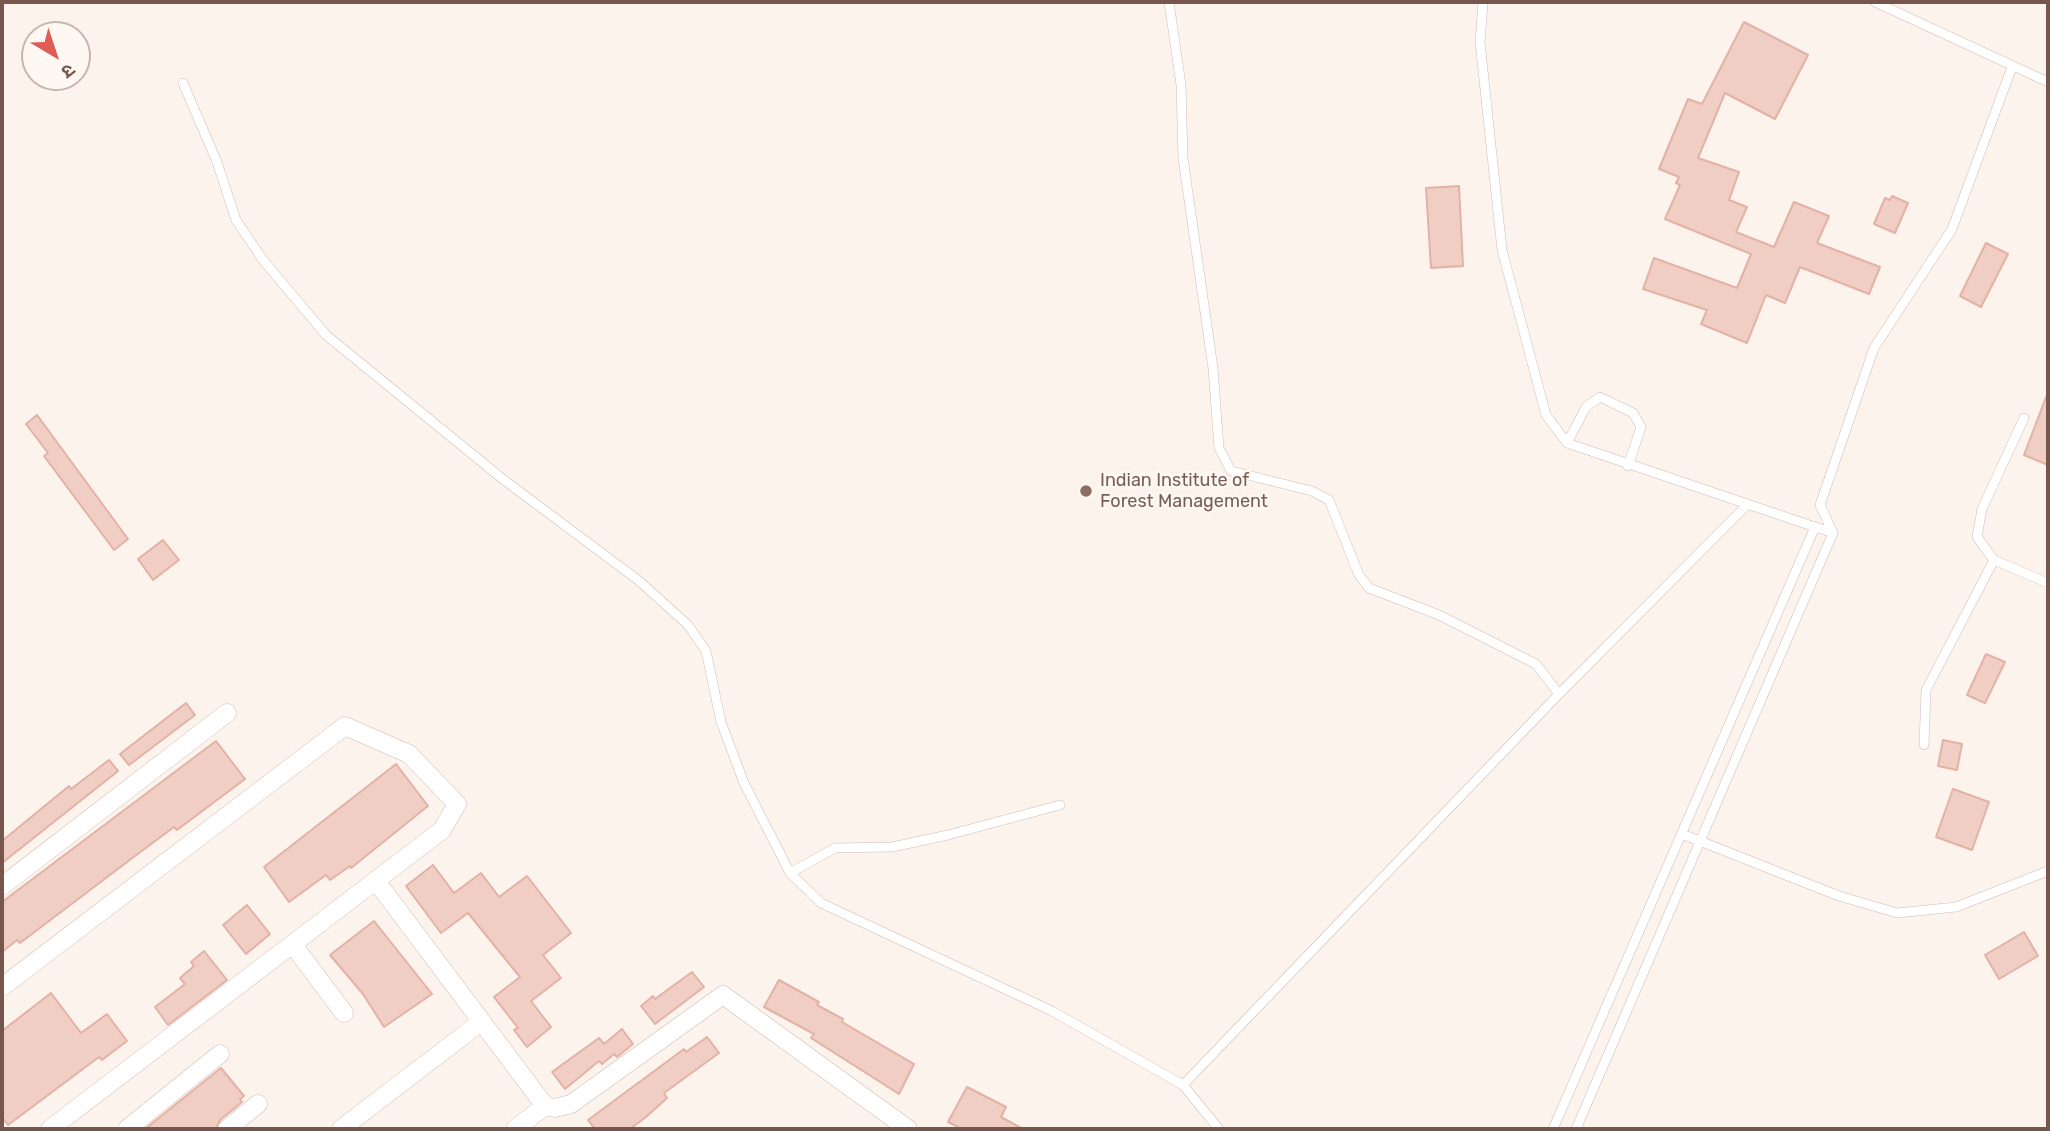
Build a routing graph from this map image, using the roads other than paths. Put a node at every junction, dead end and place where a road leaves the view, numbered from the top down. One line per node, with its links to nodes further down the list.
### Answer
1 (1169, 2): 15 (lane)
2 (1483, 2): 8 (lane)
3 (1875, 2): 4 (lane)
4 (2012, 67): 5 (lane); 12 (lane)
5 (2048, 82)
6 (183, 83): 22 (lane)
7 (2024, 418): 13 (lane)
8 (1567, 443): 9 (lane); 9 (lane)
9 (1628, 466): 10 (lane)
10 (1748, 504): 11 (lane); 15 (lane)
11 (1815, 527): 12 (lane); 19 (lane)
12 (1833, 533): 20 (lane)
13 (1994, 560): 14 (lane); 17 (lane)
14 (2048, 583)
15 (1559, 694): 30 (lane)
16 (227, 713): 24 (street)
17 (1924, 745)
18 (1060, 804): 22 (lane)
19 (1682, 834): 20 (lane); 40 (lane)
20 (1698, 842): 21 (lane); 41 (lane)
21 (2048, 871)
22 (790, 873): 30 (lane)
23 (376, 881): 25 (street); 26 (street); 28 (street)
24 (2, 886)
25 (293, 945): 27 (street); 33 (street)
26 (2, 987)
27 (344, 1013)
28 (481, 1022): 32 (street); 36 (street)
29 (220, 1054): 34 (street)
30 (1182, 1085): 39 (lane)
31 (258, 1104): 35 (street)
32 (545, 1106): 37 (street); 38 (street)
33 (50, 1129)
34 (127, 1129)
35 (227, 1129)
36 (341, 1129)
37 (515, 1129)
38 (908, 1129)
39 (1219, 1129)
40 (1553, 1129)
41 (1576, 1129)

